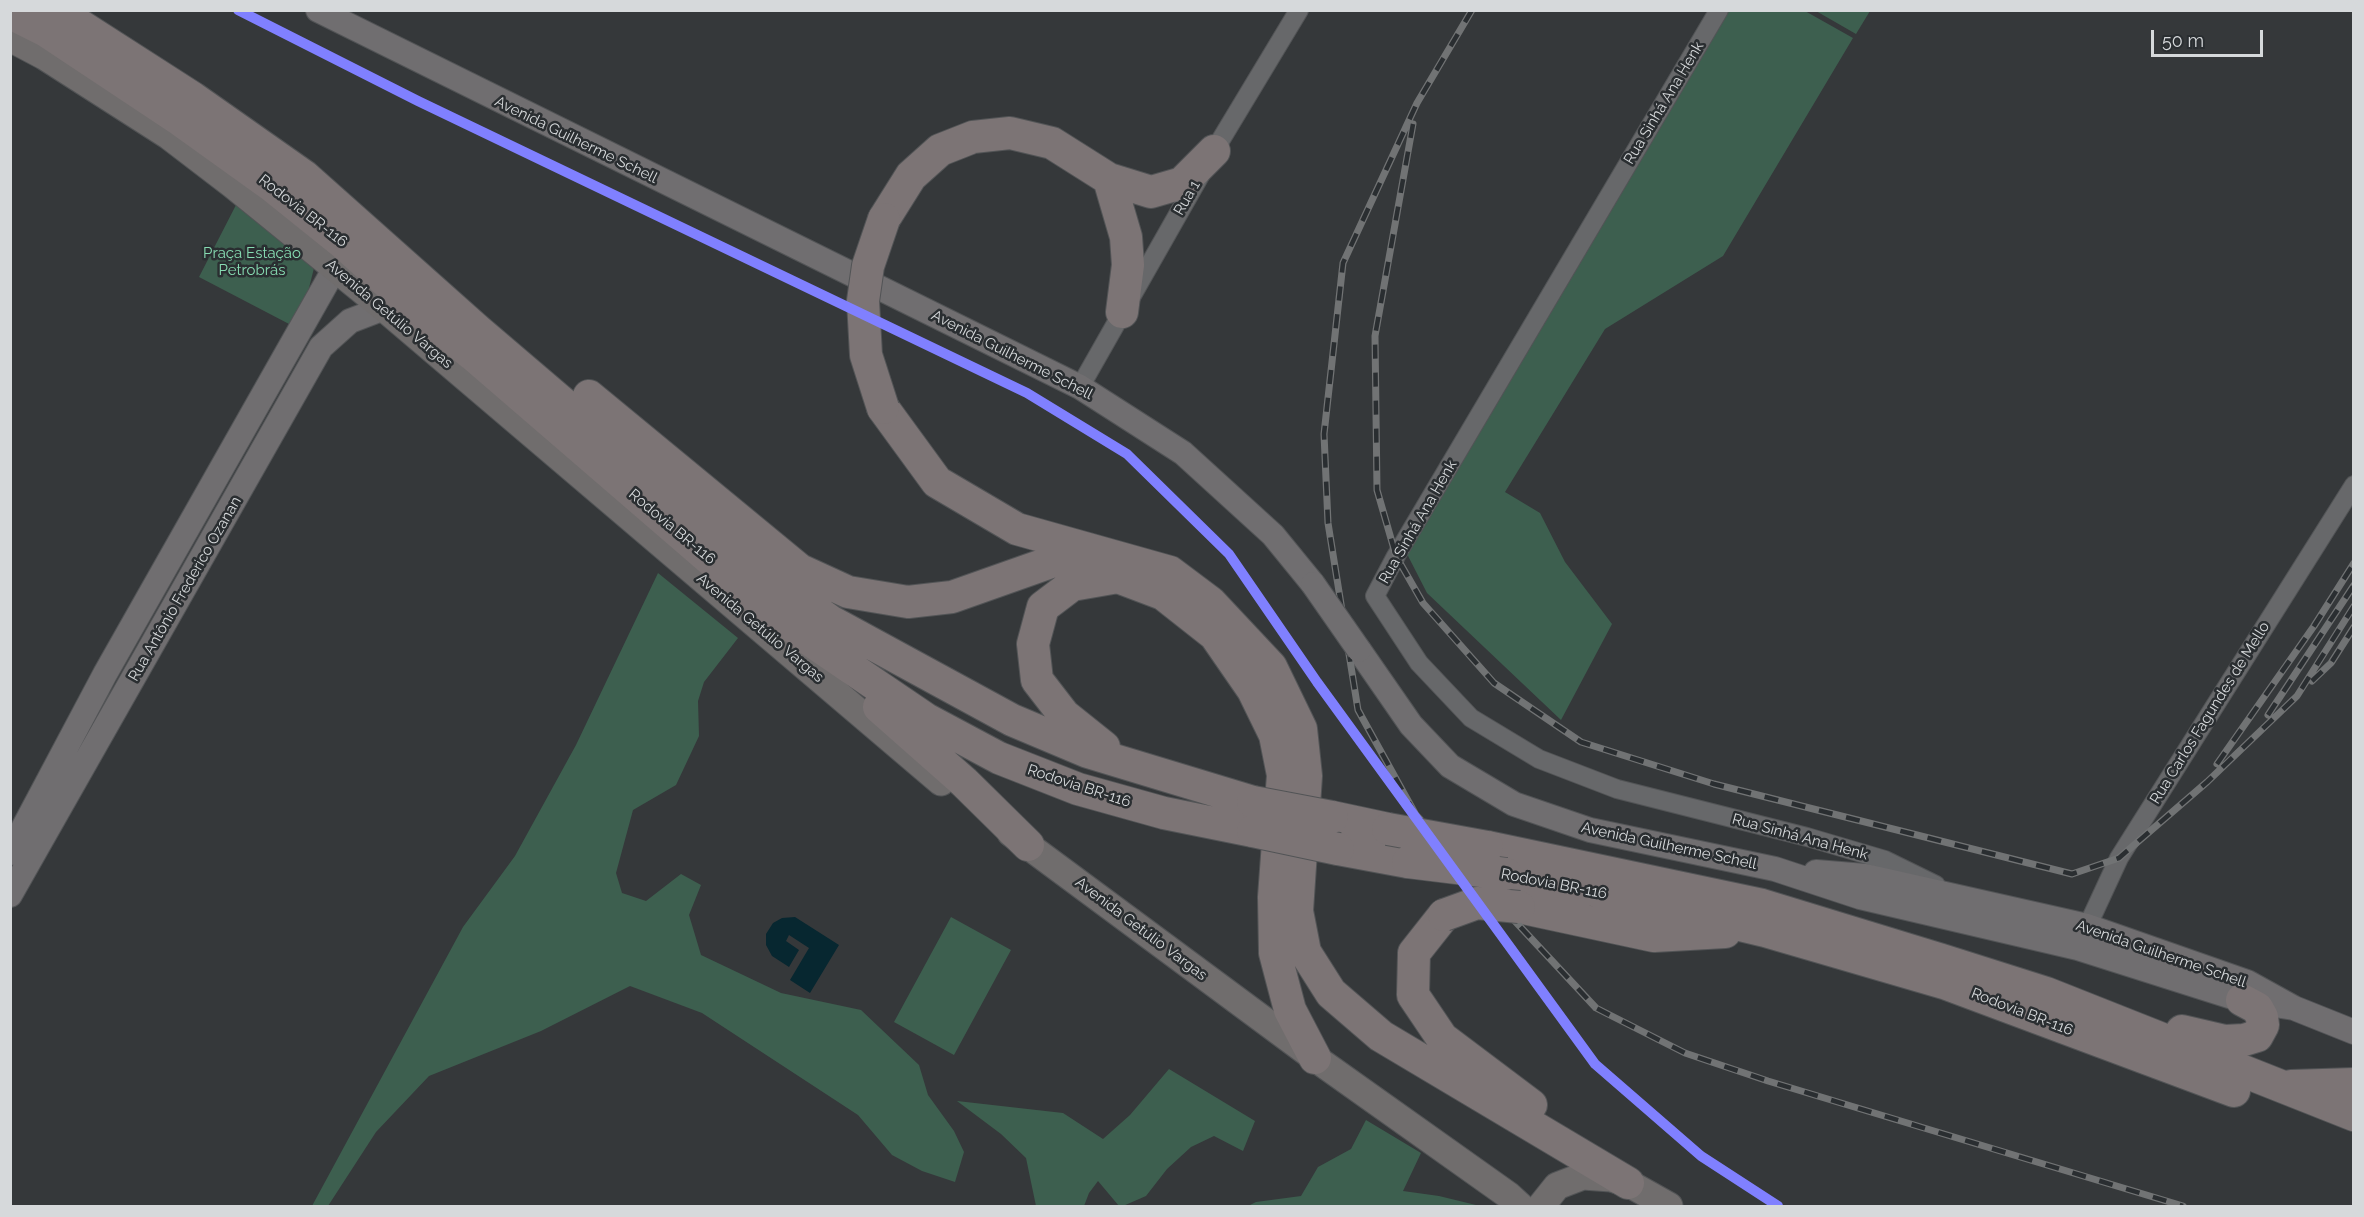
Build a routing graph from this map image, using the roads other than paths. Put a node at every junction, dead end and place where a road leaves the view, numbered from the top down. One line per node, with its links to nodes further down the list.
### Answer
1 (56, 10): 8 (highway, Rodovia BR-116)
2 (318, 10): 14 (main road, Avenida Guilherme Schell)
3 (1299, 10): 7 (street, Rua 1)
4 (1719, 10): 24 (street, Rua Sinhá Ana Henk)
5 (10, 13): 15 (highway, Rodovia BR-116)
6 (10, 38): 10 (main road, Avenida Getúlio Vargas)
7 (1214, 151): 9 (highway); 12 (street, Rua 1)
8 (304, 176): 17 (highway); 19 (highway, Rodovia BR-116)
9 (1109, 179): 12 (highway); 17 (highway, bridge)
10 (335, 268): 11 (main road, Avenida Getúlio Vargas); 22 (main road, Rua Antônio Frederico Ozanan)
11 (384, 308): 13 (main road, Avenida Getúlio Vargas); 23 (main road, Rua Antônio Frederico Ozanan)
12 (1122, 312): 14 (street, Rua 1)
13 (462, 375): 15 (highway); 21 (main road, Avenida Getúlio Vargas)
14 (1080, 387): 24 (main road, Avenida Guilherme Schell, bridge)
15 (517, 392): 18 (highway, Rodovia BR-116)
16 (2354, 485): 25 (street, Rua Carlos Fagundes de Mello)
17 (1088, 549): 37 (highway)
18 (807, 638): 20 (highway, Rodovia BR-116); 21 (highway)
19 (1176, 778): 20 (highway, Rodovia BR-116); 32 (highway)
20 (1253, 817): 26 (highway, Rodovia BR-116, bridge); 30 (highway, Rodovia BR-116, bridge)
21 (1028, 845): 32 (main road, Avenida Getúlio Vargas)
22 (10, 853)
23 (10, 895)
24 (1964, 911): 25 (main road, Avenida Guilherme Schell); 27 (main road, Avenida Guilherme Schell)
25 (2087, 926): 27 (street, Rua Carlos Fagundes de Mello); 29 (main road, Avenida Guilherme Schell)
26 (1765, 931): 36 (highway, Rodovia BR-116); 37 (highway, bridge)
27 (2078, 948): 28 (main road, Avenida Guilherme Schell)
28 (2242, 1000): 29 (main road, Avenida Guilherme Schell); 30 (highway)
29 (2294, 1008): 31 (main road, Avenida Guilherme Schell)
30 (2094, 1012): 34 (highway, Rodovia BR-116)
31 (2354, 1032)
32 (1315, 1058): 38 (main road, Avenida Getúlio Vargas)
33 (2354, 1084): 34 (highway)
34 (2279, 1087): 35 (highway, Rodovia BR-116)
35 (2354, 1115)
36 (2354, 1135)
37 (1651, 1198): 39 (main road)
38 (1520, 1206)
39 (1541, 1206)

